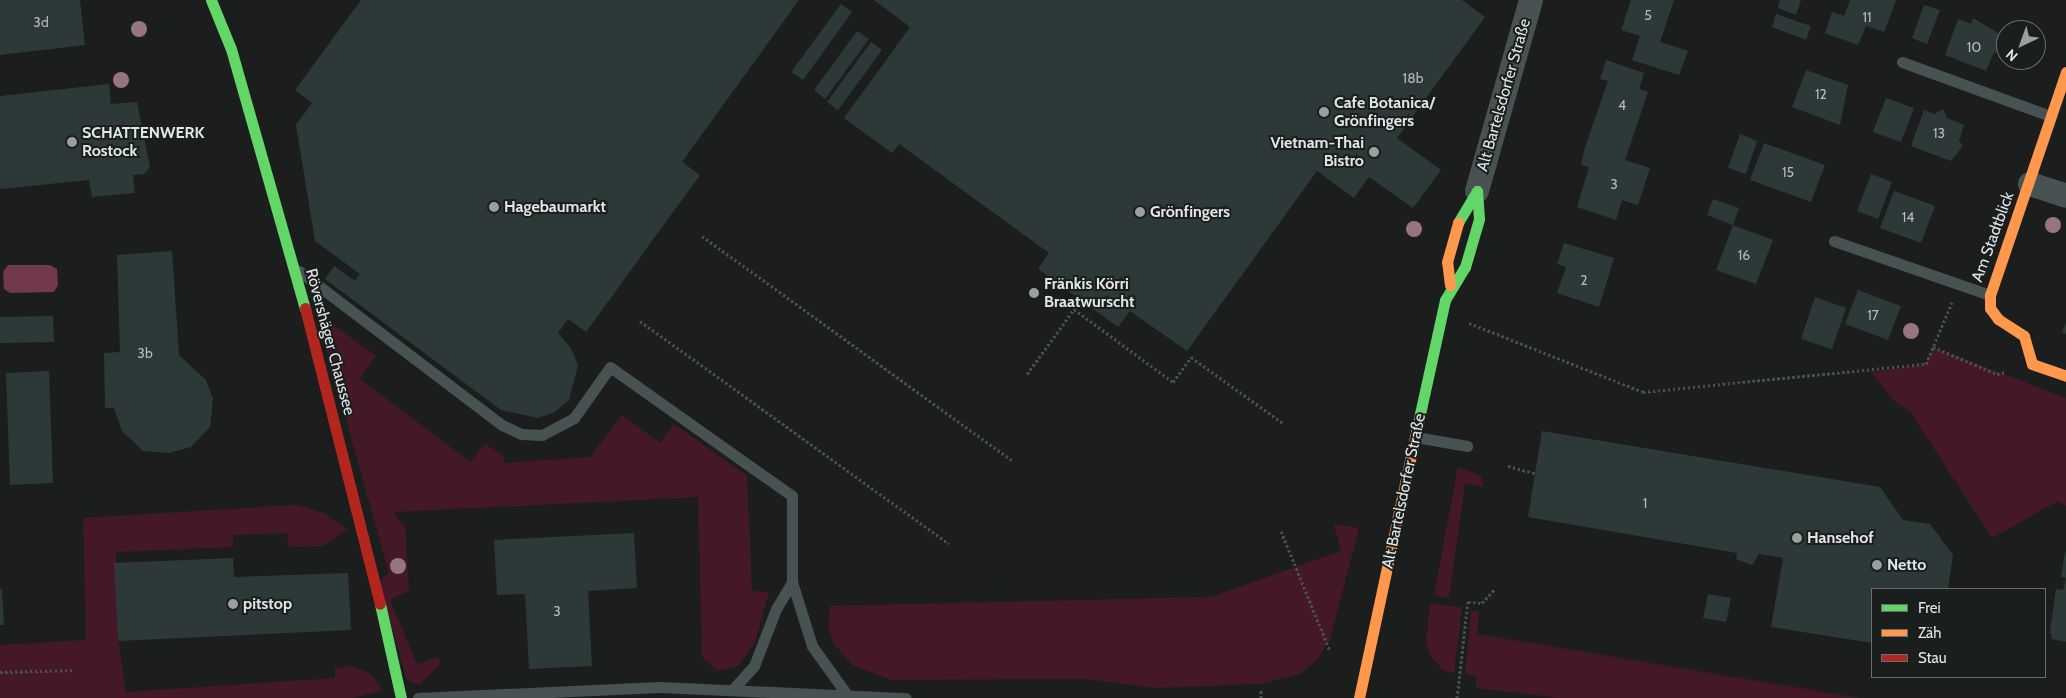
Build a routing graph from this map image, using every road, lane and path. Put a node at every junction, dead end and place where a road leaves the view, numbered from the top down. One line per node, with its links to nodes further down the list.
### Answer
1 (210, 0): 11 (street, Rövershäger Chaussee)
2 (1531, 0): 7 (street, Alt Bartelsdorfer Straße)
3 (1902, 62): 5 (lane)
4 (2066, 72): 5 (street, Am Stadtblick)
5 (2050, 116): 6 (street, Am Stadtblick)
6 (2030, 184): 8 (street); 14 (street, Am Stadtblick)
7 (1477, 190): 13 (street, Alt Bartelsdorfer Straße); 13 (street, Alt Bartelsdorfer Straße)
8 (2066, 196)
9 (702, 236): 26 (path)
10 (1834, 241): 12 (lane)
11 (293, 266): 31 (lane); 39 (street, Rövershäger Chaussee)
12 (1959, 283): 14 (lane); 19 (path)
13 (1450, 285): 17 (street, Alt Bartelsdorfer Straße)
14 (1990, 295): 20 (street, Am Stadtblick)
15 (1080, 300): 16 (path)
16 (1074, 309): 21 (path); 23 (path)
17 (1442, 315): 19 (path); 24 (street, Alt Bartelsdorfer Straße)
18 (640, 321): 30 (path)
19 (1933, 347): 20 (path)
20 (2032, 364): 22 (street)
21 (1026, 374)
22 (2066, 376)
23 (1284, 424)
24 (1416, 437): 25 (lane); 43 (street, Alt Bartelsdorfer Straße)
25 (1467, 446)
26 (1011, 460)
27 (1508, 466): 28 (path)
28 (1535, 473)
29 (1281, 530): 33 (path)
30 (949, 544)
31 (792, 582): 36 (lane); 38 (lane)
32 (1494, 590): 44 (path)
33 (1330, 651)
34 (74, 670): 35 (path)
35 (0, 672)
36 (734, 688): 38 (lane); 40 (lane)
37 (1262, 689): 42 (path)
38 (845, 692): 41 (lane)
39 (401, 698)
40 (418, 698)
41 (906, 698)
42 (1261, 698)
43 (1359, 698)
44 (1457, 698)

